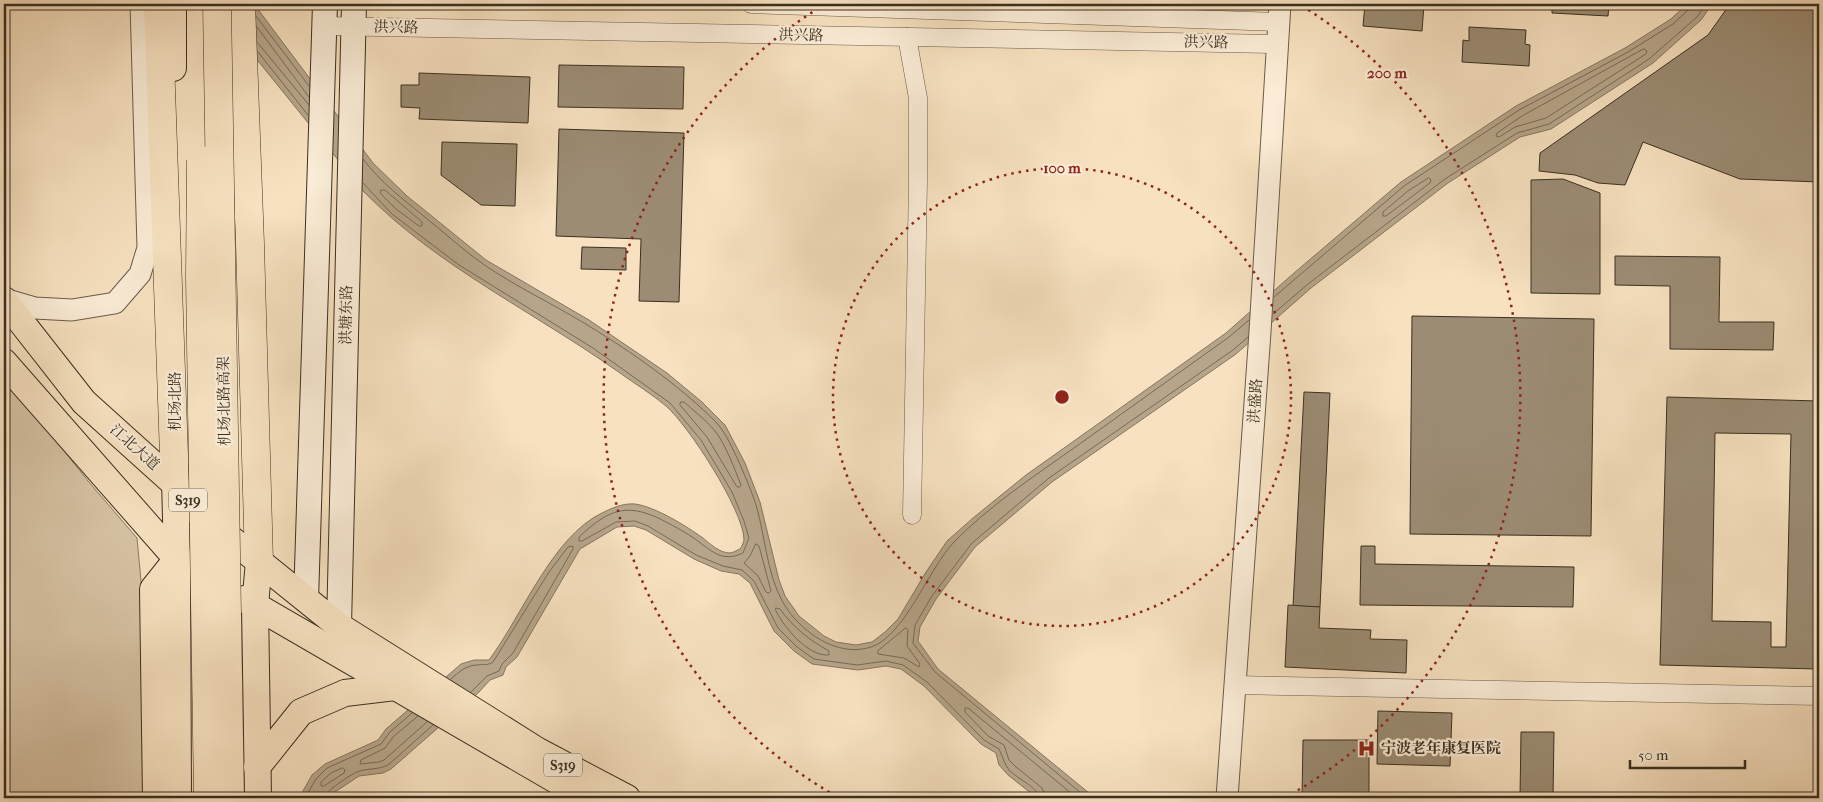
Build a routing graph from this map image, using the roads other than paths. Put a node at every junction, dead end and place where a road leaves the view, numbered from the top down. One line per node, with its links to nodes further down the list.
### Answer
1 (141, 4): 16 (street)
2 (158, 4): 18 (highway)
3 (173, 4): 18 (main road, 机场北路)
4 (202, 4): 31 (highway, 机场北路高架, bridge)
5 (217, 4): 32 (highway, 机场北路高架, bridge)
6 (236, 4): 21 (main road)
7 (240, 4): 21 (highway)
8 (751, 4): 9 (street, 洪兴路)
9 (819, 5): 10 (street, 洪兴路); 13 (street)
10 (1280, 13): 15 (street, 洪盛路)
11 (324, 15): 12 (street, 洪兴路); 22 (main road, 洪塘东路)
12 (354, 15): 13 (street, 洪兴路); 24 (main road, 洪塘东路)
13 (820, 35): 14 (street, 洪兴路)
14 (907, 37): 15 (street, 洪兴路); 19 (street)
15 (1278, 44): 26 (street, 洪盛路)
16 (4, 300): 18 (main road, 江北大道 / S319)
17 (4, 362): 20 (main road)
18 (175, 484): 20 (main road, 机场北路); 21 (main road, 江北大道 / S319)
19 (912, 515)
20 (178, 559): 23 (main road); 30 (main road)
21 (259, 562): 22 (main road, 江北大道 / S319); 23 (main road)
22 (306, 600): 24 (main road, 江北大道 / S319)
23 (255, 606): 25 (main road); 29 (main road)
24 (339, 626): 25 (main road, 江北大道 / S319)
25 (398, 681): 28 (main road); 29 (main road)
26 (1234, 685): 27 (street); 36 (street, 洪盛路)
27 (1819, 696)
28 (493, 734): 34 (main road, S319); 35 (main road, S319)
29 (257, 768): 33 (main road)
30 (171, 797)
31 (208, 798)
32 (230, 798)
33 (258, 798)
34 (588, 798)
35 (627, 798)
36 (1227, 798)

